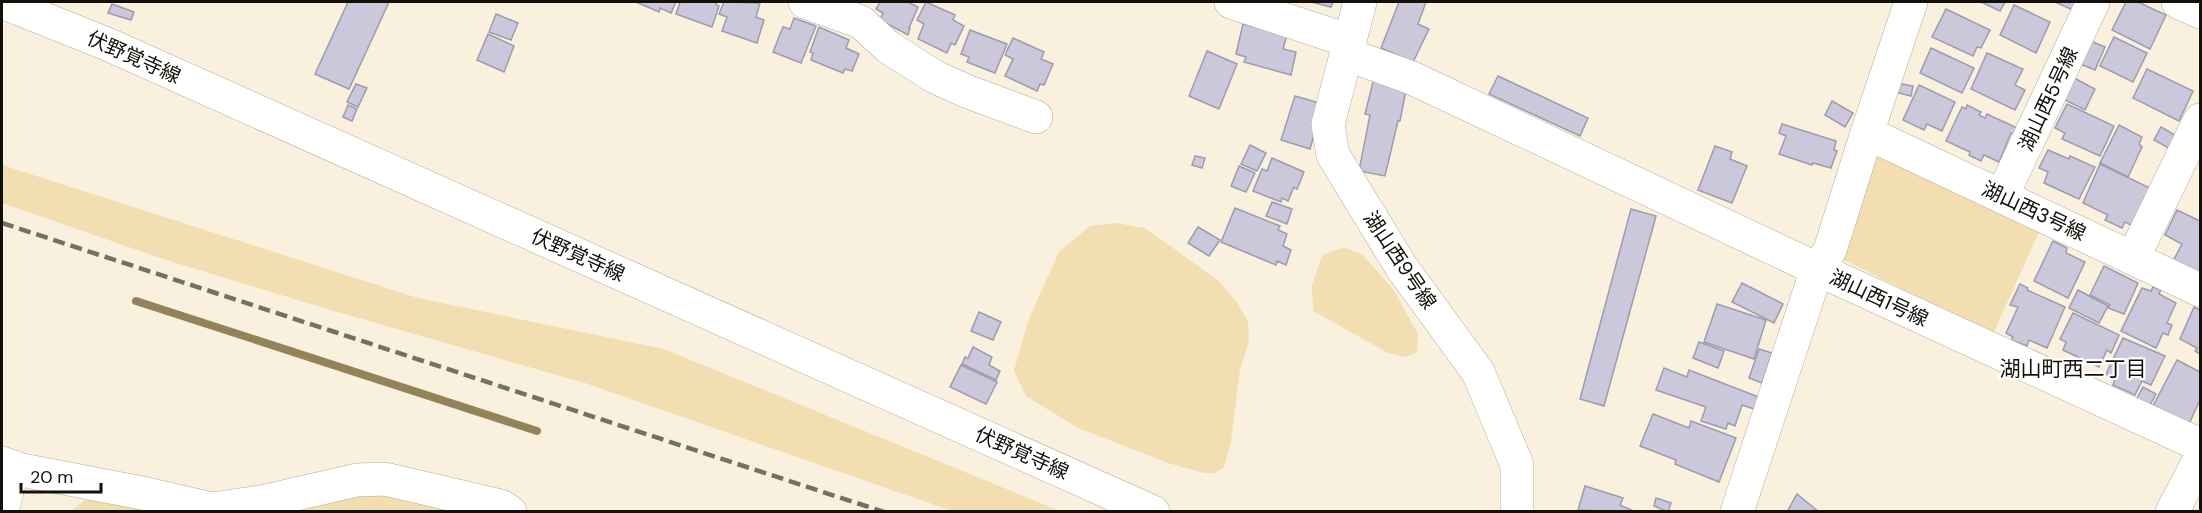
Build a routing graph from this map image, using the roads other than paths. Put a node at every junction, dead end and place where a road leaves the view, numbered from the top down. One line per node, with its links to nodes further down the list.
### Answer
1 (2, 2): 22 (street, 伏野覚寺線)
2 (805, 2): 10 (street)
3 (1231, 2): 9 (street)
4 (1360, 2): 9 (street, 湖山西9号線)
5 (1911, 2): 12 (street, 湖山西1号線)
6 (2093, 2): 13 (street, 湖山西5号線)
7 (2178, 2): 8 (street)
8 (2200, 12)
9 (1348, 48): 15 (street); 23 (street, 湖山西9号線)
10 (1036, 117)
11 (2200, 120): 14 (street)
12 (1867, 133): 13 (street, 湖山西3号線); 15 (street, 湖山西1号線)
13 (2002, 196): 14 (street, 湖山西3号線)
14 (2133, 258): 16 (street, 湖山西3号線)
15 (1817, 269): 17 (street, 湖山西1号線); 24 (street)
16 (2200, 290)
17 (2200, 445)
18 (2200, 459): 25 (street)
19 (7, 465): 20 (street); 21 (street)
20 (2, 512)
21 (510, 512)
22 (1153, 512)
23 (1517, 512)
24 (1737, 512)
25 (2172, 512)

